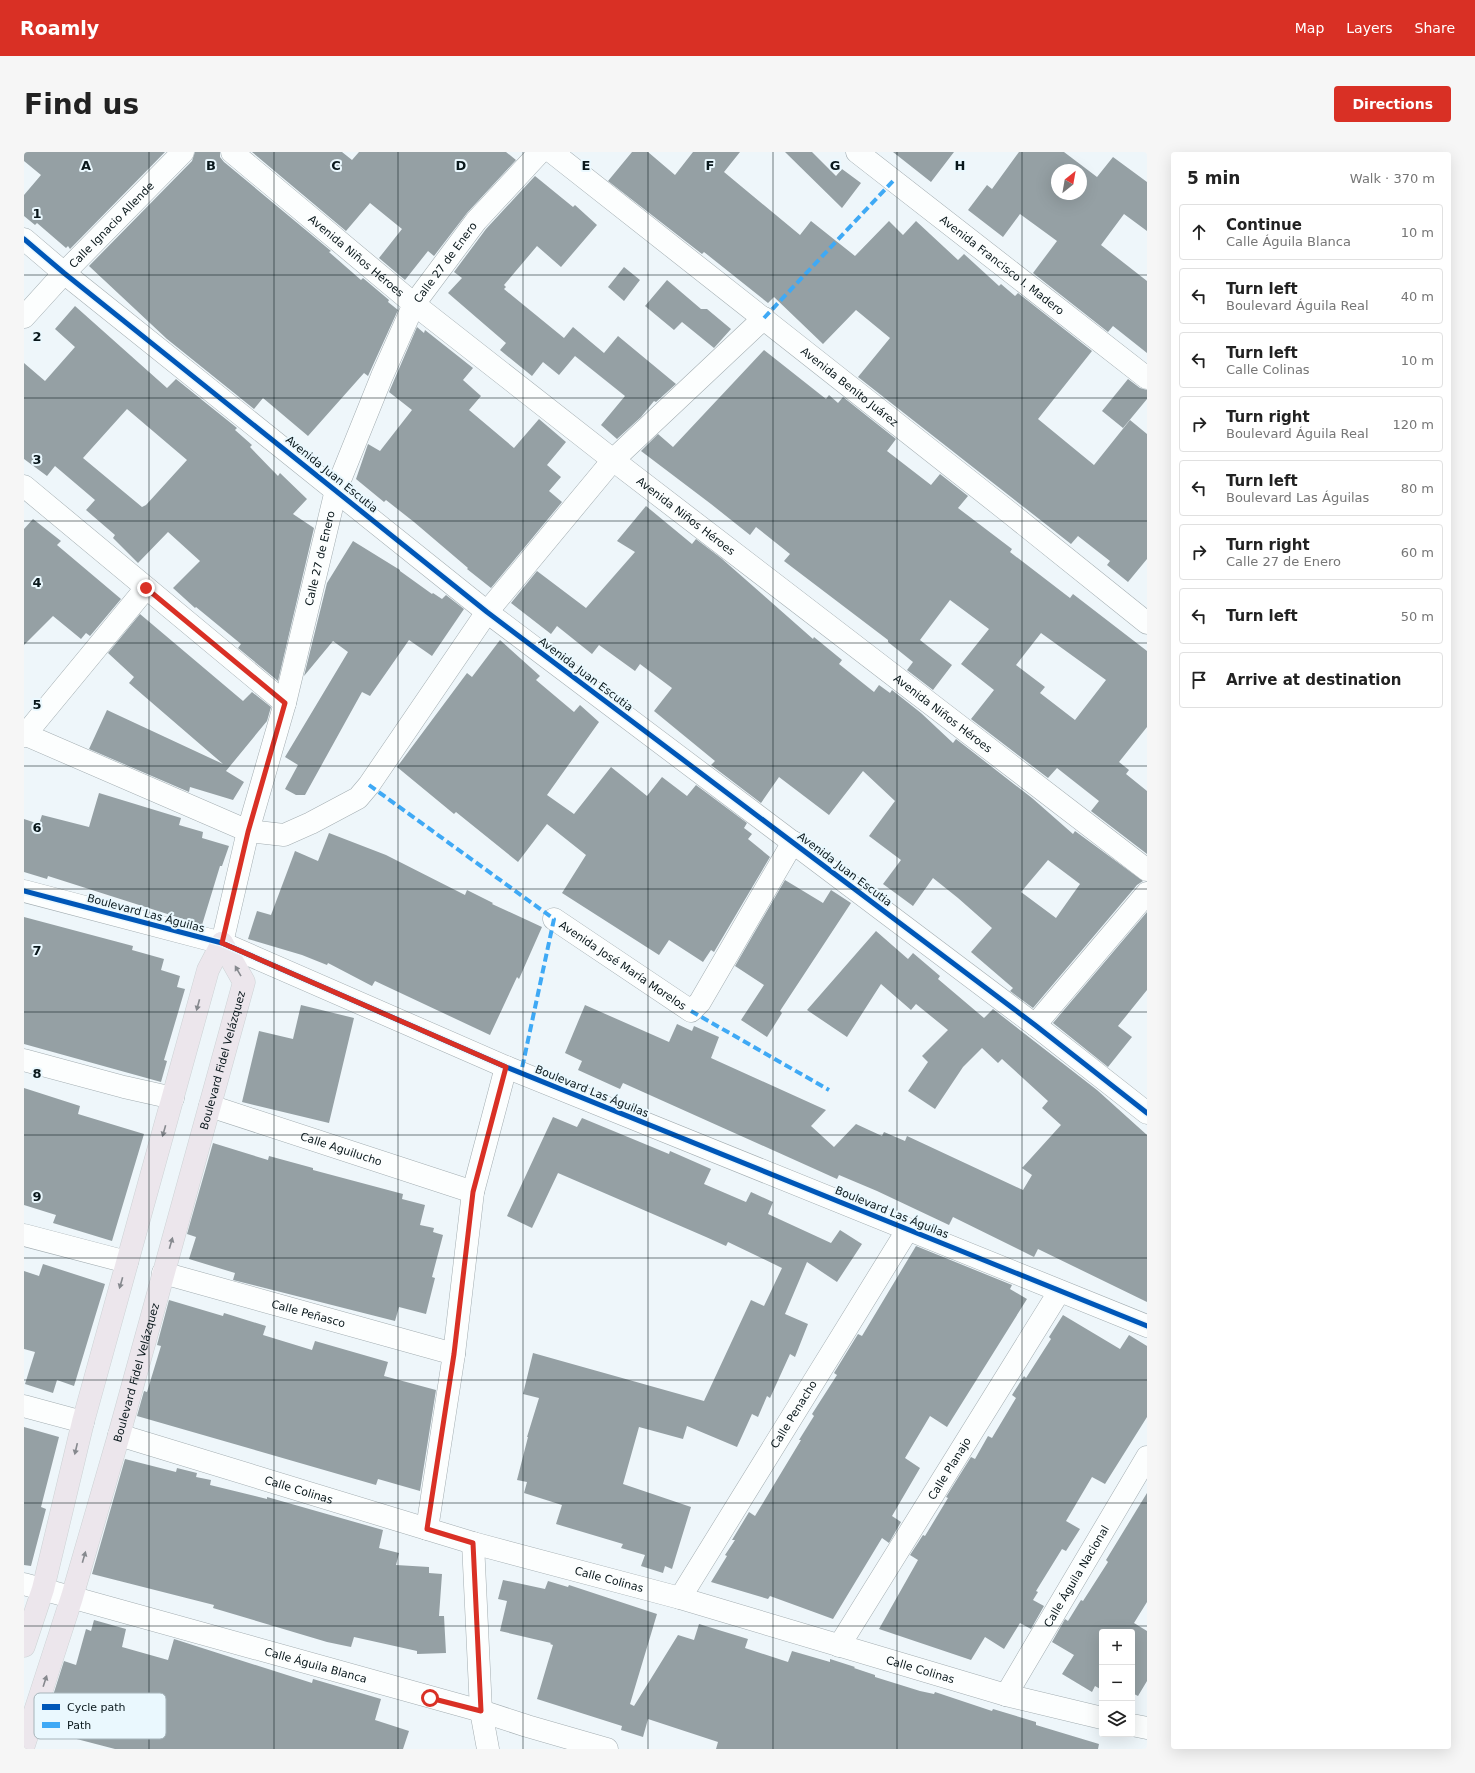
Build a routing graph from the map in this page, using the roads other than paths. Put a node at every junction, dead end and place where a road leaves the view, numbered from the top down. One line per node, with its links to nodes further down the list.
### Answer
1 (183, 152): 7 (street, Calle Ignacio Allende)
2 (232, 152): 8 (street, Avenida Niños Héroes)
3 (540, 152): 8 (street, Calle 27 de Enero)
4 (552, 152): 10 (street, Avenida Benito Juárez)
5 (857, 152): 11 (street, Avenida Francisco I. Madero)
6 (24, 238): 7 (street, Avenida Juan Escutia)
7 (64, 273): 9 (street, Calle Ignacio Allende); 14 (street, Avenida Juan Escutia)
8 (414, 304): 12 (street, Avenida Niños Héroes); 14 (street, Calle 27 de Enero)
9 (24, 316)
10 (764, 318): 12 (street); 17 (street, Avenida Benito Juárez)
11 (1147, 378)
12 (613, 460): 16 (street); 22 (street, Avenida Niños Héroes)
13 (24, 486): 15 (street)
14 (336, 490): 16 (street, Avenida Juan Escutia); 18 (street, Calle 27 de Enero)
15 (146, 588): 18 (street); 19 (street)
16 (487, 612): 20 (street); 21 (street, Avenida Juan Escutia)
17 (1147, 623)
18 (285, 703): 20 (street, Calle 27 de Enero)
19 (25, 735): 20 (street)
20 (248, 832): 26 (street, Calle 27 de Enero)
21 (793, 842): 25 (street, Avenida José María Morelos); 27 (street, Avenida Juan Escutia)
22 (1147, 870)
23 (24, 891): 26 (street, Boulevard Las Águilas)
24 (1147, 893): 27 (street)
25 (554, 919)
26 (222, 943): 29 (street, Boulevard Las Águilas); 30 (main road, one-way to 30); 31 (main road, Boulevard Fidel Velázquez, one-way to 26)
27 (1035, 1025): 32 (street, Avenida Juan Escutia)
28 (24, 1060): 30 (street)
29 (506, 1067): 33 (street); 34 (street, Boulevard Las Águilas)
30 (173, 1098): 36 (main road, one-way to 36)
31 (210, 1106): 33 (street, Calle Aguilucho); 37 (main road, Boulevard Fidel Velázquez, one-way to 31)
32 (1147, 1112)
33 (473, 1192): 40 (street)
34 (908, 1229): 38 (street, Boulevard Las Águilas); 49 (street, Calle Penacho)
35 (24, 1235): 36 (street)
36 (127, 1262): 42 (main road, one-way to 42)
37 (163, 1273): 40 (street, Calle Peñasco); 43 (main road, Boulevard Fidel Velázquez)
38 (1060, 1292): 39 (street, Boulevard Las Águilas); 51 (street, Calle Planajo)
39 (1147, 1326)
40 (454, 1354): 45 (street)
41 (24, 1406): 42 (street)
42 (83, 1422): 47 (main road, one-way to 47)
43 (119, 1435): 45 (street, Calle Colinas); 48 (main road, Boulevard Fidel Velázquez, one-way to 43)
44 (1147, 1457): 53 (street, Calle Águila Nacional)
45 (427, 1529): 46 (street, Calle Colinas)
46 (473, 1543): 49 (street, Calle Colinas); 54 (street)
47 (33, 1586): 48 (street, Calle Águila Blanca); 50 (main road)
48 (72, 1597): 52 (main road, Boulevard Fidel Velázquez, one-way to 48); 54 (street, Calle Águila Blanca)
49 (680, 1598): 51 (street, Calle Colinas)
50 (24, 1646)
51 (839, 1646): 53 (street, Calle Colinas)
52 (41, 1693)
53 (1006, 1695): 56 (street, Calle Colinas)
54 (481, 1711): 62 (street); 63 (street, Calle Águila Blanca)
55 (34, 1714): 59 (main road, Boulevard Fidel Velázquez, one-way to 55)
56 (1099, 1717)
57 (1135, 1726): 58 (street)
58 (1147, 1728)
59 (24, 1745)
60 (24, 1748): 61 (street)
61 (28, 1749)
62 (488, 1749)
63 (607, 1749)

